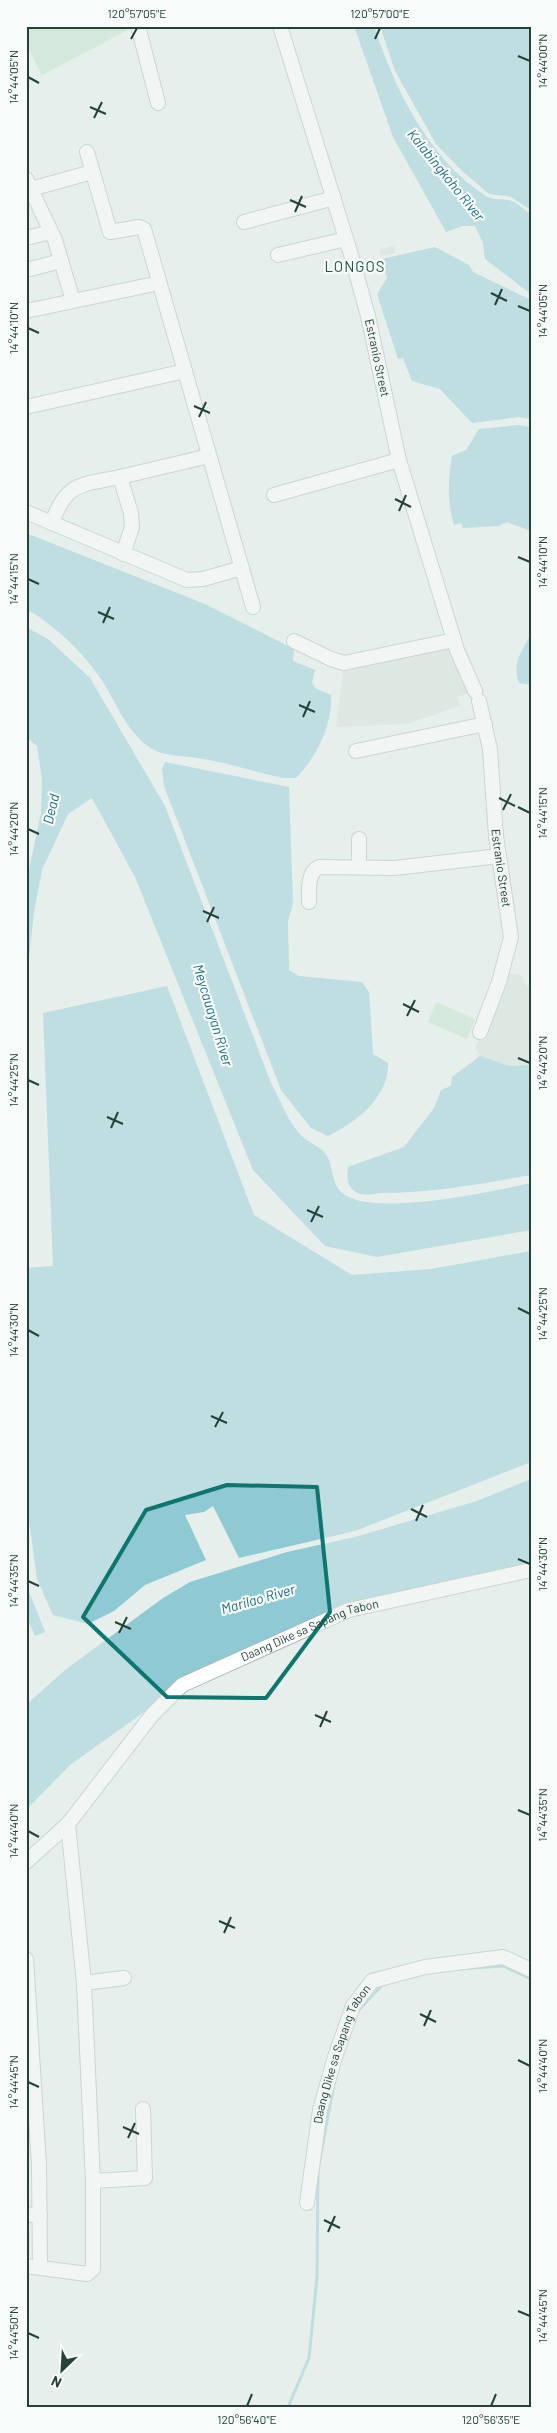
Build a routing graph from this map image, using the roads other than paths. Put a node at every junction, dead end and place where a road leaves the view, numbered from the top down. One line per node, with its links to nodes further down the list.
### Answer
1 (138, 26): 3 (street)
2 (280, 26): 7 (street, Estranio Street)
3 (158, 103)
4 (87, 152): 5 (street)
5 (92, 172): 6 (street); 16 (street)
6 (29, 184): 8 (street)
7 (334, 198): 9 (street); 12 (street, Estranio Street)
8 (32, 206): 10 (street)
9 (244, 222)
10 (51, 232): 11 (street); 14 (street)
11 (26, 238)
12 (346, 239): 13 (street); 22 (street, Estranio Street)
13 (278, 255)
14 (61, 261): 15 (street); 17 (street)
15 (26, 270)
16 (159, 283): 17 (street); 19 (street)
17 (73, 301): 18 (street)
18 (26, 311)
19 (185, 371): 20 (street); 21 (street)
20 (26, 407)
21 (210, 456): 23 (street); 28 (street)
22 (400, 460): 24 (street); 30 (street, Estranio Street)
23 (120, 477): 26 (street); 27 (street)
24 (274, 495)
25 (26, 512): 26 (street)
26 (52, 523): 27 (street)
27 (123, 554): 28 (street)
28 (242, 568): 29 (street)
29 (253, 607)
30 (454, 640): 31 (street); 32 (street, Estranio Street)
31 (294, 641)
32 (485, 724): 33 (street); 35 (street, Estranio Street)
33 (356, 751)
34 (359, 840): 36 (street)
35 (499, 856): 36 (street); 38 (street, Estranio Street)
36 (359, 867): 37 (street)
37 (309, 902)
38 (480, 1032)
39 (531, 1570): 40 (street, Daang Dike sa Sapang Tabon)
40 (68, 1824): 41 (street, Daang Dike sa Sapang Tabon); 45 (street)
41 (26, 1862)
42 (26, 1959): 47 (street)
43 (531, 1970): 49 (street, Daang Dike sa Sapang Tabon)
44 (124, 1978): 45 (street)
45 (84, 1983): 48 (street)
46 (143, 2109): 48 (street)
47 (33, 2164): 51 (street)
48 (93, 2181): 52 (street)
49 (307, 2203)
50 (26, 2214): 51 (street)
51 (40, 2216): 52 (street)
52 (33, 2267)

